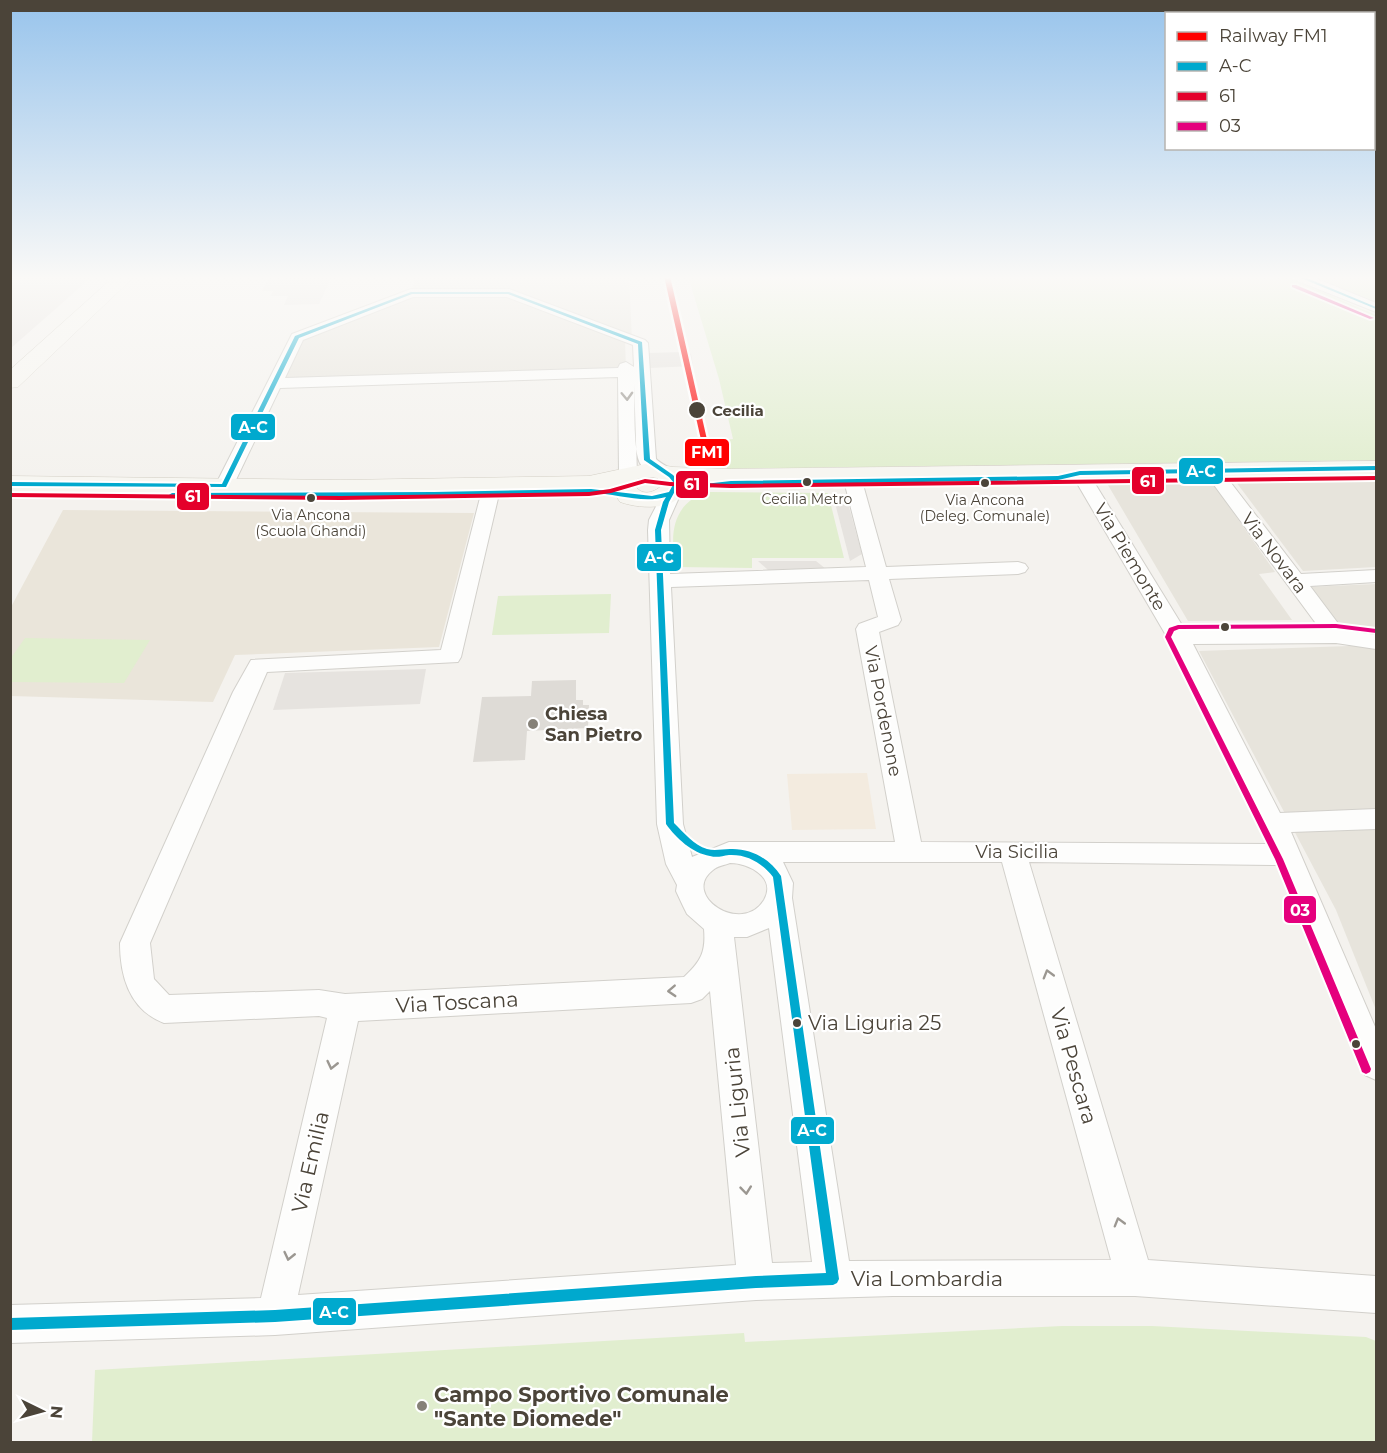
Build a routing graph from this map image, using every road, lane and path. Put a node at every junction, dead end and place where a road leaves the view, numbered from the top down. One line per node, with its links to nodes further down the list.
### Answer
1 (52, 344): 6 (street)
2 (294, 344): 7 (street)
3 (625, 344): 5 (street)
4 (640, 344): 12 (street)
5 (626, 372): 7 (street); 15 (street, one-way to 15)
6 (10, 382)
7 (274, 383): 14 (street)
8 (1377, 468): 9 (street)
9 (1212, 470): 10 (street); 23 (street, Via Novara)
10 (1080, 473): 11 (street); 12 (street); 25 (street, Via Piemonte)
11 (853, 481): 12 (street); 20 (street, Via Pordenone)
12 (670, 482): 15 (street); 18 (street)
13 (10, 484): 14 (street)
14 (224, 486): 15 (street)
15 (632, 490): 17 (street); 18 (street)
16 (10, 494): 17 (street)
17 (490, 494): 39 (street, Via Toscana)
18 (659, 520): 22 (street)
19 (1018, 568): 20 (street)
20 (878, 575): 22 (street); 32 (street, Via Pordenone)
21 (1377, 576): 23 (street)
22 (660, 580): 29 (street)
23 (1294, 580): 24 (street, Via Novara)
24 (1336, 636): 25 (street); 26 (street)
25 (1178, 637): 28 (street, Via Piemonte)
26 (1377, 642)
27 (1377, 819): 28 (street)
28 (1272, 823): 35 (street, Via Piemonte)
29 (670, 824): 34 (street); 36 (street)
30 (812, 851): 31 (street, Via Sicilia); 32 (street, Via Sicilia); 37 (street)
31 (744, 852): 34 (street); 37 (street)
32 (910, 852): 33 (street, Via Sicilia)
33 (1013, 853): 35 (street, Via Sicilia); 41 (street, Via Pescara, one-way to 33)
34 (715, 855): 36 (street)
35 (1289, 855): 40 (street, Via Piemonte)
36 (689, 882): 38 (street)
37 (780, 893): 38 (street); 42 (street)
38 (719, 932): 39 (street, Via Toscana, one-way to 39); 43 (street, Via Liguria, one-way to 43)
39 (345, 1008): 45 (street, Via Emilia, one-way to 45)
40 (1377, 1065)
41 (1136, 1278): 42 (street, Via Lombardia); 44 (street, Via Lombardia)
42 (833, 1279): 43 (street, Via Lombardia)
43 (756, 1282): 45 (street, Via Lombardia)
44 (1377, 1295)
45 (275, 1316): 46 (street, Via Lombardia)
46 (10, 1324)

